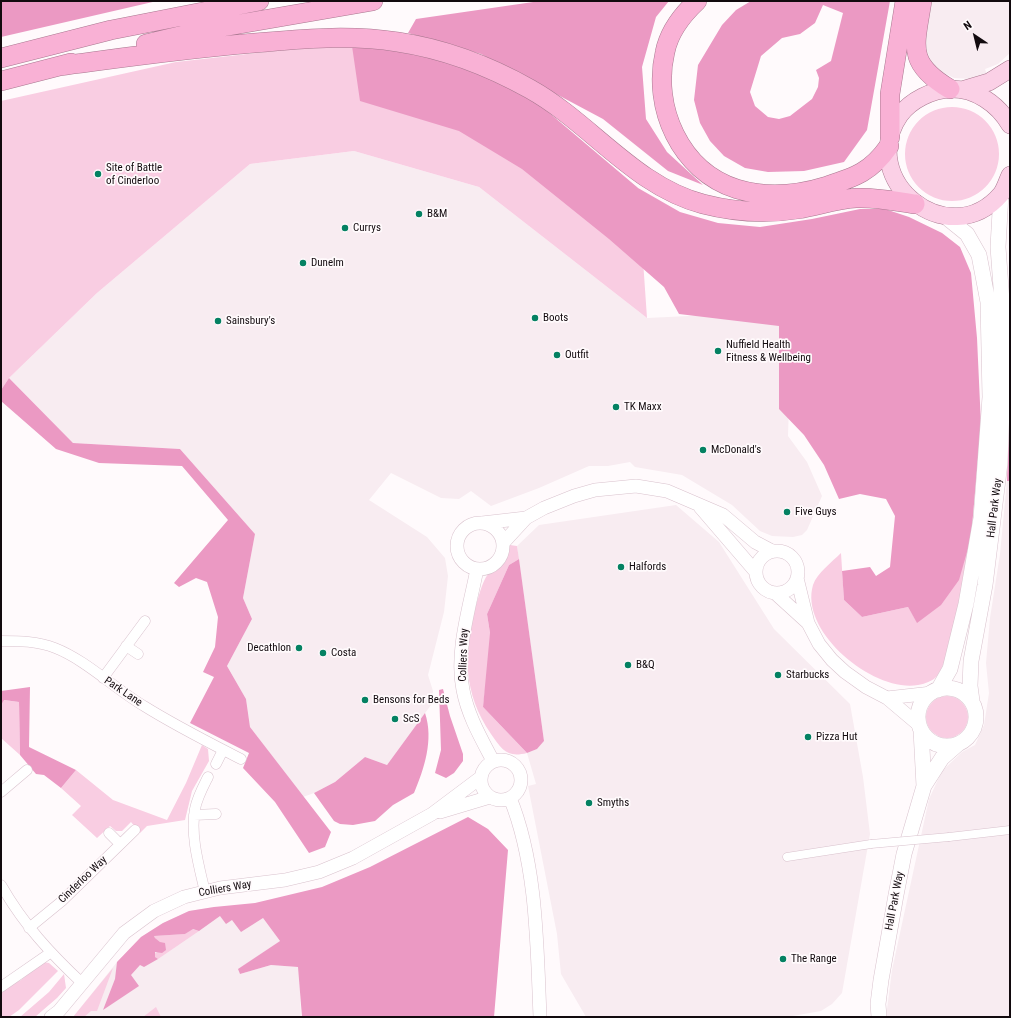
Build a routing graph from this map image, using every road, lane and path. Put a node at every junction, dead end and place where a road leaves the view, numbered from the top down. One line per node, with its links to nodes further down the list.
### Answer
1 (259, 1): 6 (highway)
2 (373, 1): 7 (highway)
3 (697, 1): 13 (highway)
4 (905, 1): 13 (highway)
5 (922, 1): 10 (highway)
6 (1, 58)
7 (59, 66): 9 (highway); 15 (highway)
8 (1010, 69): 10 (main road)
9 (1, 81)
10 (956, 90): 12 (main road); 13 (main road)
11 (1010, 117): 12 (main road)
12 (1010, 124)
13 (889, 142): 15 (main road)
14 (1006, 186): 16 (main road); 34 (main road, Hall Park Way)
15 (915, 204): 16 (main road)
16 (946, 217): 32 (main road, Hall Park Way)
17 (698, 505): 18 (street); 21 (street); 23 (street)
18 (526, 518): 19 (street); 20 (street)
19 (482, 524): 20 (street); 22 (street)
20 (503, 543): 22 (street)
21 (772, 551): 23 (street); 24 (street)
22 (476, 568): 39 (street, Colliers Way)
23 (755, 571): 25 (street)
24 (797, 578): 25 (street); 27 (street)
25 (775, 593): 27 (street)
26 (145, 621): 29 (street)
27 (808, 623): 33 (street)
28 (1, 641): 31 (street, Park Lane)
29 (126, 646): 30 (street); 31 (street)
30 (138, 654)
31 (103, 678): 37 (street, Park Lane)
32 (935, 691): 33 (street); 34 (main road); 35 (main road)
33 (887, 698): 35 (street)
34 (972, 701): 36 (main road)
35 (920, 727): 36 (main road); 44 (main road, Hall Park Way)
36 (958, 744): 44 (main road, Hall Park Way)
37 (223, 750): 38 (street, Park Lane); 40 (street)
38 (241, 759)
39 (493, 761): 43 (street, Colliers Way); 47 (street)
40 (216, 764)
41 (27, 770): 45 (street)
42 (208, 777): 48 (street)
43 (480, 778): 46 (street); 50 (street, Colliers Way)
44 (924, 786): 64 (main road, Hall Park Way)
45 (1, 792)
46 (490, 797): 47 (street, Colliers Way); 50 (street, Colliers Way)
47 (510, 798): 63 (street)
48 (194, 814): 49 (street); 57 (street)
49 (216, 814)
50 (432, 814): 57 (street, Colliers Way)
51 (135, 830): 54 (street, Cinderloo Way)
52 (1010, 830): 55 (street, bridge)
53 (109, 833): 54 (street)
54 (120, 844): 58 (street, Cinderloo Way)
55 (787, 857)
56 (2, 887): 58 (street)
57 (205, 892): 60 (street, Colliers Way)
58 (29, 928): 59 (street)
59 (50, 953): 60 (street); 61 (street)
60 (83, 984): 62 (street, Colliers Way)
61 (1, 987)
62 (51, 1017)
63 (540, 1017)
64 (878, 1017)

